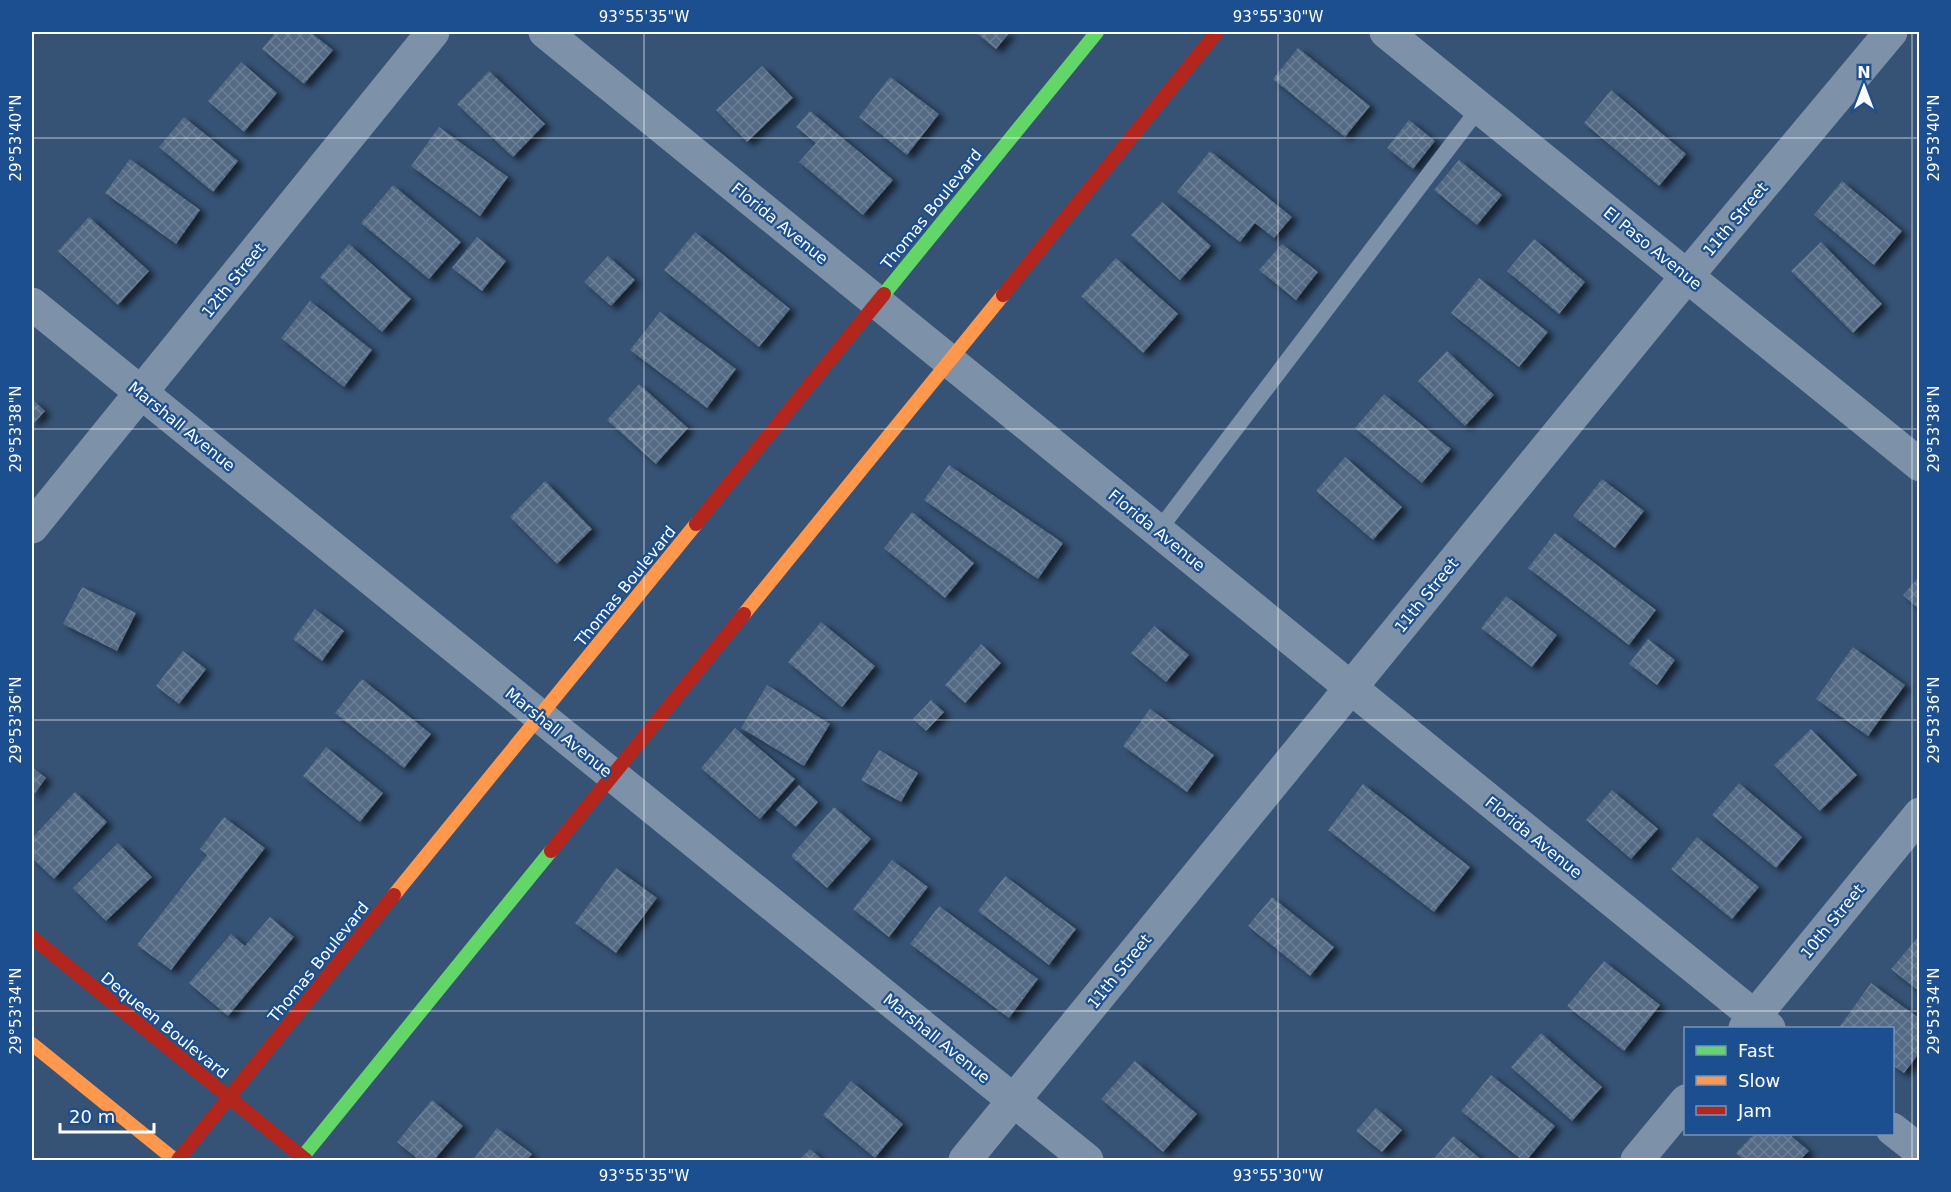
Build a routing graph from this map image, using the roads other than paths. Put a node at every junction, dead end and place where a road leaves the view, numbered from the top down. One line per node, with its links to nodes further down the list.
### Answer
1 (434, 32): 12 (street, 12th Street)
2 (545, 32): 9 (street, Florida Avenue)
3 (1097, 32): 9 (main road, Thomas Boulevard)
4 (1217, 32): 11 (main road)
5 (1386, 32): 7 (street, El Paso Avenue)
6 (1891, 32): 8 (street, 11th Street)
7 (1480, 107): 8 (street, El Paso Avenue); 15 (lane)
8 (1687, 276): 13 (street, El Paso Avenue); 16 (street, 11th Street)
9 (877, 302): 11 (street, Florida Avenue); 17 (main road, Thomas Boulevard)
10 (32, 304): 12 (street, Marshall Avenue)
11 (949, 360): 15 (street, Florida Avenue); 18 (main road)
12 (141, 393): 14 (street, 12th Street); 17 (street, Marshall Avenue)
13 (1920, 465)
14 (32, 527)
15 (1158, 531): 16 (street, Florida Avenue)
16 (1350, 687): 21 (street, Florida Avenue); 24 (street, 11th Street)
17 (540, 716): 18 (street, Marshall Avenue); 23 (main road, Thomas Boulevard)
18 (613, 775): 24 (street, Marshall Avenue); 28 (main road)
19 (1920, 814): 21 (street, 10th Street)
20 (32, 937): 23 (main road, Dequeen Boulevard)
21 (1756, 1025)
22 (32, 1044): 29 (main road)
23 (229, 1098): 28 (main road, Dequeen Boulevard); 29 (main road, Thomas Boulevard)
24 (1014, 1101): 30 (street, 11th Street); 31 (street, Marshall Avenue)
25 (1684, 1103): 32 (street)
26 (1894, 1130): 27 (street)
27 (1920, 1151)
28 (303, 1160)
29 (176, 1161)
30 (965, 1161)
31 (1087, 1161)
32 (1637, 1161)

